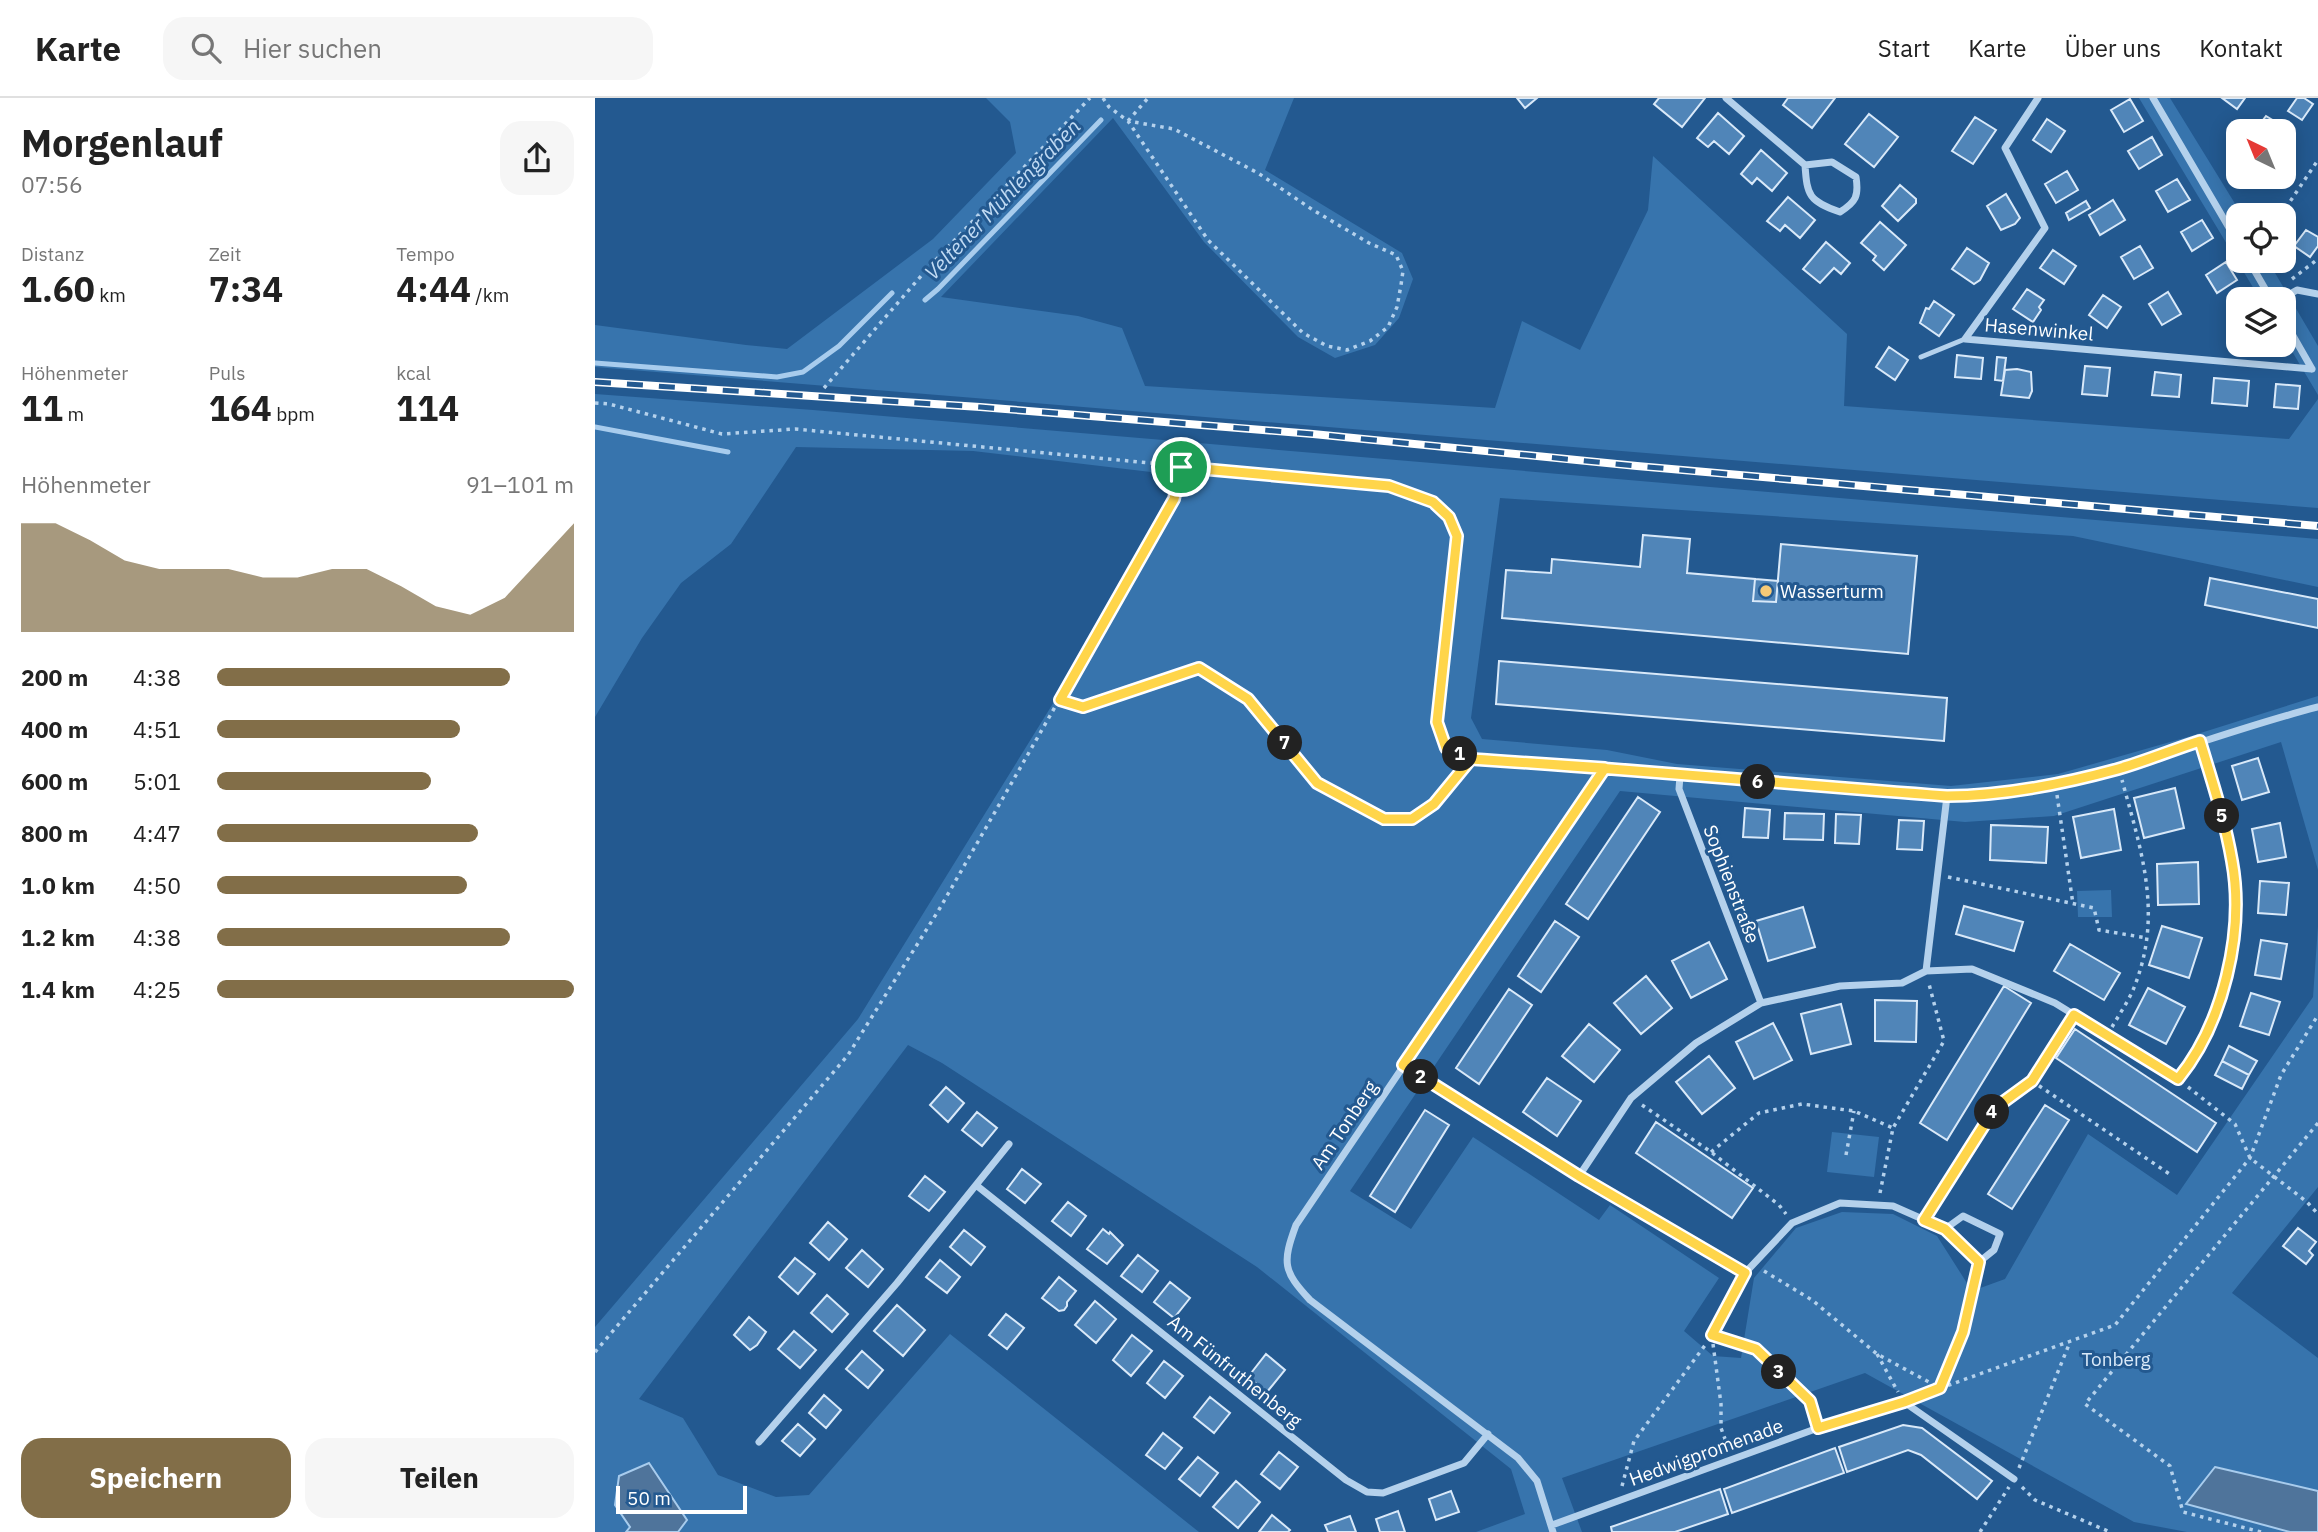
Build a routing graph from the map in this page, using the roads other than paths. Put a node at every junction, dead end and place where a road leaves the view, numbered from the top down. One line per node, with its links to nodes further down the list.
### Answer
1 (1726, 98): 4 (street)
2 (2039, 98): 8 (street, Hasenwinkel)
3 (2153, 98): 5 (street)
4 (1805, 165): 4 (street)
5 (2226, 223)
6 (2296, 291): 7 (street)
7 (2318, 294)
8 (1965, 339): 9 (street, Hasenwinkel); 10 (lane)
9 (2296, 341)
10 (1921, 357)
11 (2318, 707): 12 (street)
12 (2200, 741): 14 (street); 15 (street)
13 (1680, 776): 14 (street); 16 (street, Sophienstraße); 17 (street, Am Tonberg)
14 (1947, 796): 15 (street)
15 (1926, 971): 16 (street)
16 (1761, 1003): 19 (street)
17 (1403, 1065): 19 (street); 24 (street, Am Tonberg)
18 (1009, 1144): 20 (street)
19 (1579, 1176): 22 (street)
20 (976, 1185): 24 (street, Am Fünfruthenberg); 25 (street)
21 (1945, 1229): 21 (street); 22 (street)
22 (1745, 1273): 23 (street)
23 (1712, 1335)
24 (1488, 1434): 27 (street, Am Tonberg)
25 (759, 1442)
26 (2014, 1479): 27 (street, Hedwigpromenade)
27 (1552, 1529)

